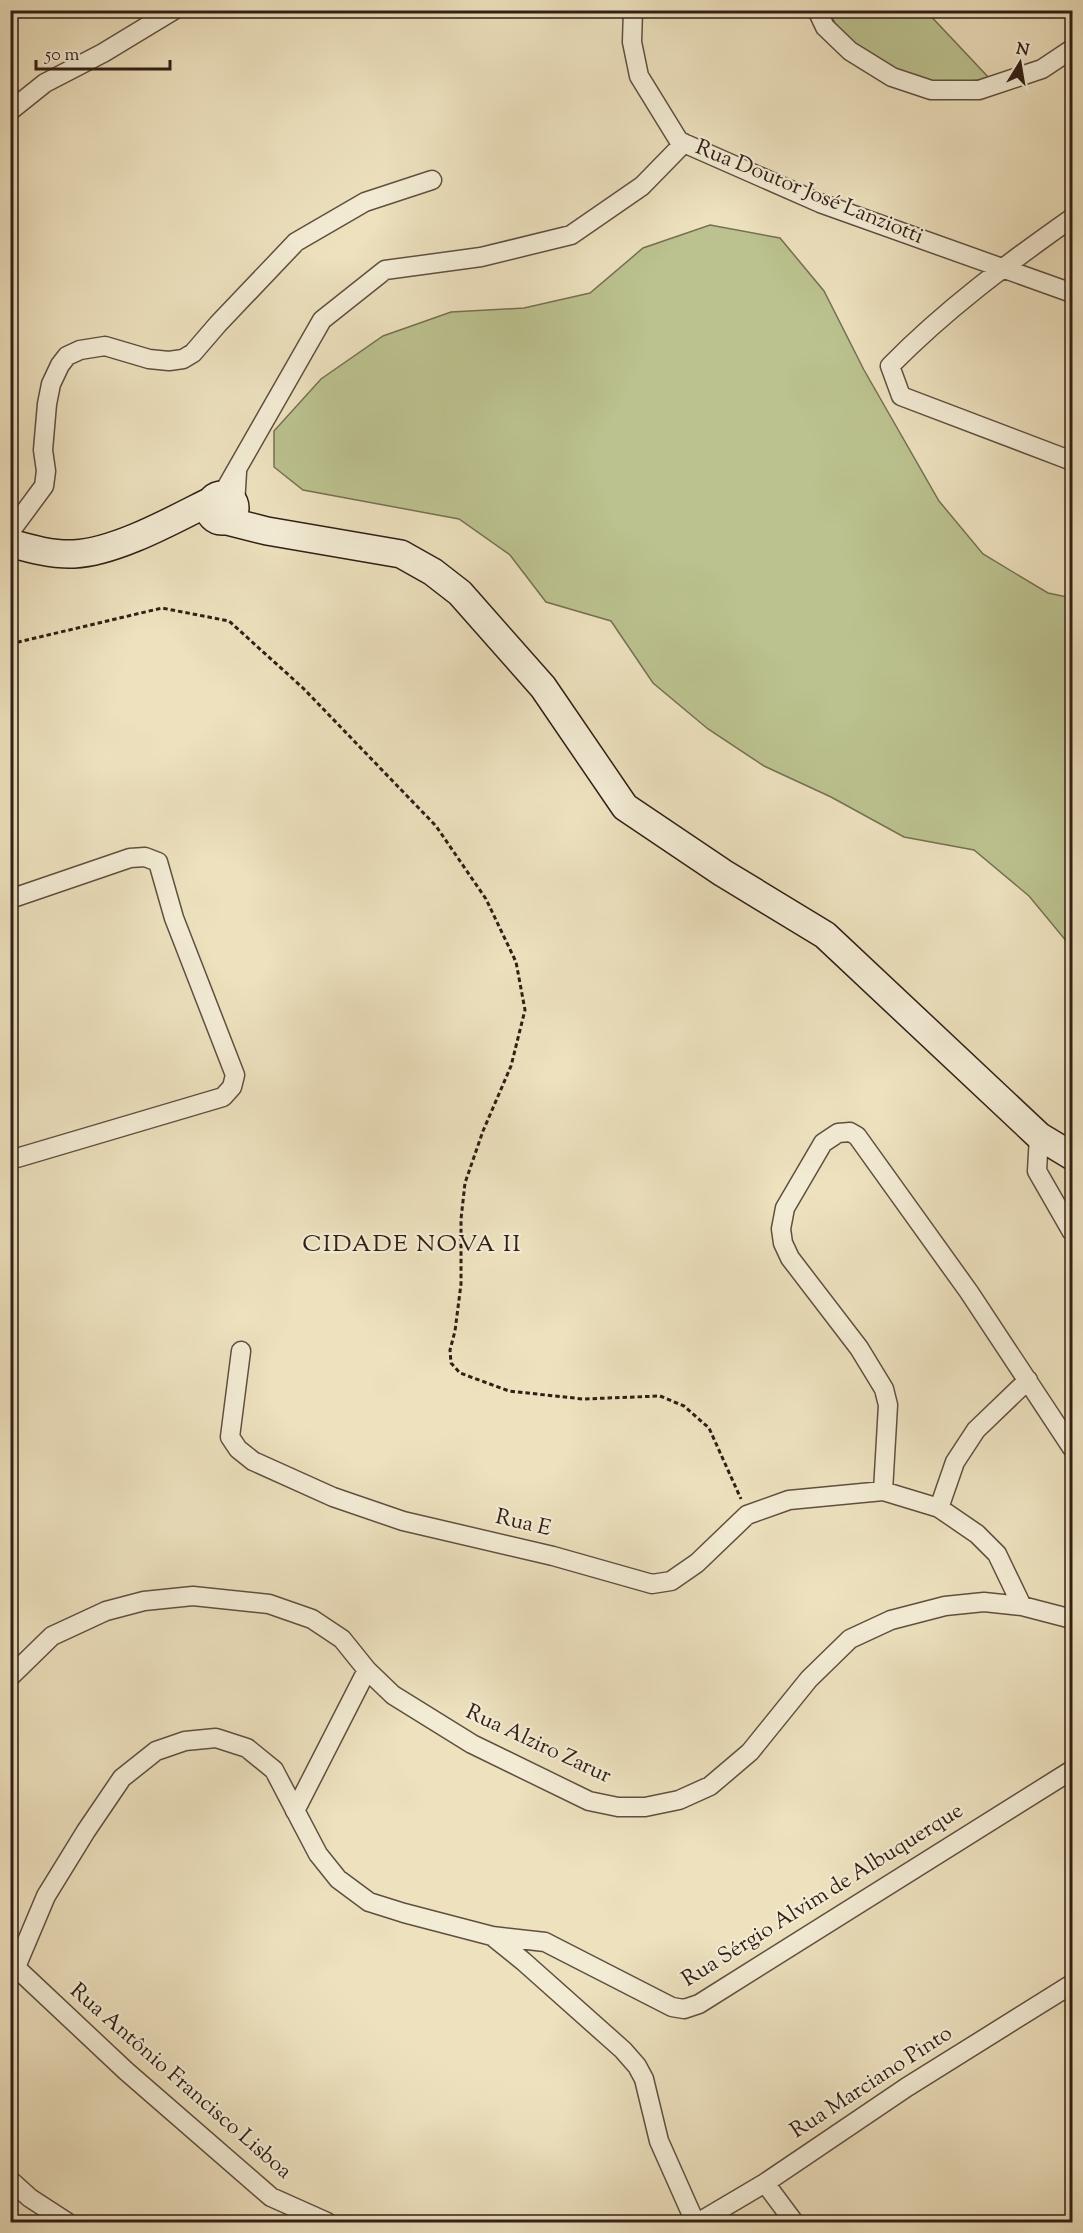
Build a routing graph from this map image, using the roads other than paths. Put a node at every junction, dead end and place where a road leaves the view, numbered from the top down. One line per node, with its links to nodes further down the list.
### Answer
1 (174, 10): 5 (street)
2 (633, 10): 6 (street, Rua Doutor José Lanziotti)
3 (817, 10): 4 (street)
4 (1072, 49)
5 (10, 111)
6 (684, 143): 9 (street, Rua Doutor José Lanziotti); 12 (street)
7 (432, 180): 13 (street)
8 (1072, 218): 9 (street)
9 (1001, 268): 10 (street, Rua Doutor José Lanziotti); 11 (street)
10 (1072, 293)
11 (1072, 461)
12 (224, 508): 14 (street); 16 (street)
13 (10, 531)
14 (10, 543)
15 (10, 898): 18 (street)
16 (1039, 1136): 17 (street); 19 (street)
17 (1072, 1156)
18 (10, 1160)
19 (1072, 1232)
20 (241, 1351): 23 (street, Rua E)
21 (1028, 1380): 22 (street); 23 (street); 24 (street)
22 (1072, 1448)
23 (883, 1491): 24 (street)
24 (939, 1508): 25 (street)
25 (1022, 1606): 26 (street, Rua Alziro Zarur); 27 (street, Rua Alziro Zarur)
26 (1072, 1619)
27 (367, 1670): 28 (street, Rua Alziro Zarur); 30 (street)
28 (10, 1677)
29 (1072, 1770): 31 (street, Rua Sérgio Alvim de Albuquerque)
30 (295, 1811): 31 (street); 32 (street)
31 (492, 1936): 38 (street)
32 (13, 1965): 37 (street, Rua Antônio Francisco Lisboa)
33 (1072, 1984): 35 (street, Rua Marciano Pinto)
34 (10, 2180): 36 (street)
35 (765, 2182): 38 (street, Rua Marciano Pinto); 39 (street)
36 (67, 2223)
37 (327, 2223)
38 (697, 2223)
39 (794, 2223)

